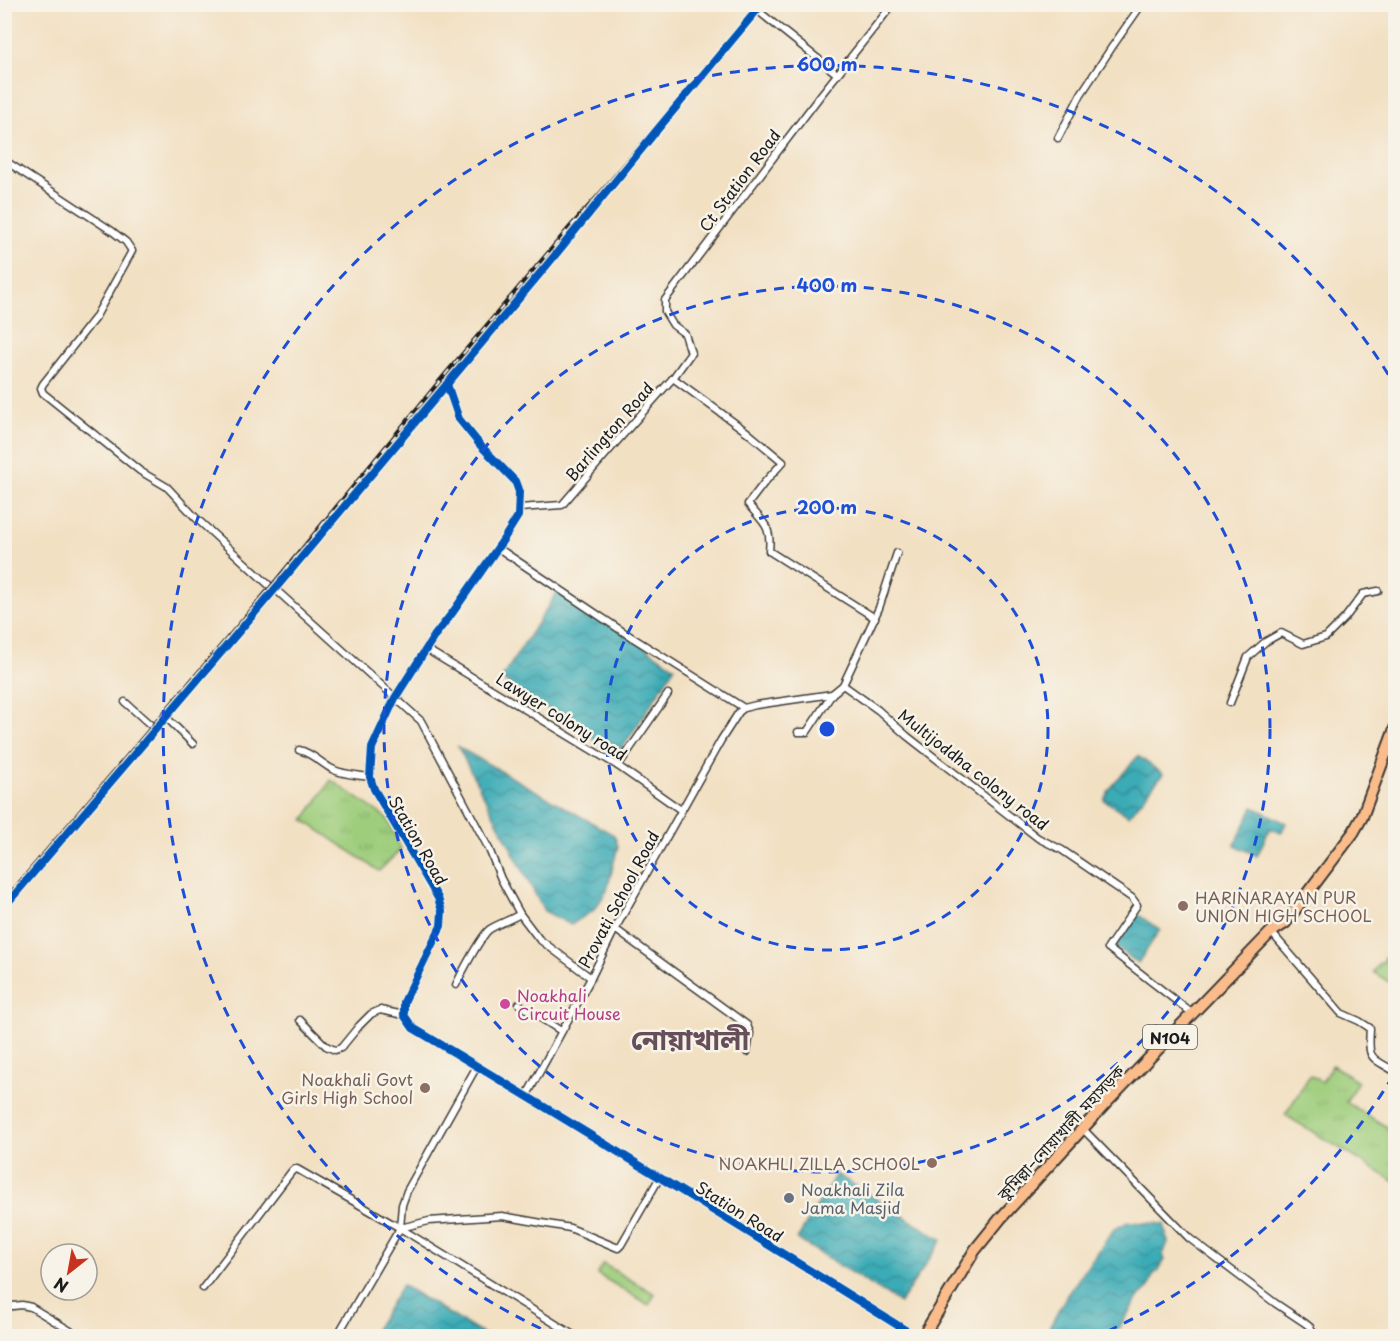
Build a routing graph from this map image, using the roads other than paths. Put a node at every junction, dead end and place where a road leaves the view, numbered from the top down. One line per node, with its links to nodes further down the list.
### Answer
1 (893, 4): 4 (street, Ct Station Road)
2 (1142, 4): 5 (street)
3 (760, 7): 4 (street); 8 (street)
4 (837, 74): 7 (street, Ct Station Road)
5 (1058, 138)
6 (4, 160): 12 (street)
7 (673, 378): 9 (street, Barlington Road); 14 (street, Barlington Road)
8 (447, 384): 9 (street); 12 (street)
9 (519, 508): 10 (street, Station Road)
10 (498, 548): 15 (street, Station Road); 22 (street)
11 (897, 553): 14 (street)
12 (275, 589): 19 (street); 23 (street)
13 (1378, 591): 21 (street)
14 (875, 618): 16 (street)
15 (426, 649): 19 (street, Station Road); 30 (street, Lawyer colony road)
16 (845, 689): 18 (street); 41 (street, Multijoddha colony road)
17 (668, 694): 30 (street)
18 (832, 694): 22 (street); 26 (street)
19 (395, 698): 31 (street, Station Road); 34 (street)
20 (125, 702): 25 (street)
21 (1230, 703)
22 (744, 708): 32 (street, Provati School Road)
23 (166, 717): 25 (street); 27 (street)
24 (1395, 726): 29 (highway, কুমিল্লা–নোয়াখালী মহাসড়ক / N104)
25 (155, 729): 33 (street)
26 (798, 732)
27 (193, 744)
28 (299, 750): 31 (street)
29 (1391, 753): 36 (highway, কুমিল্লা–নোয়াখালী মহাসড়ক / N104)
30 (618, 766): 32 (street, Lawyer colony road)
31 (370, 777): 40 (street, Station Road)
32 (681, 810): 35 (street, Provati School Road)
33 (4, 907)
34 (520, 914): 37 (street); 38 (street)
35 (615, 929): 37 (street, Provati School Road); 44 (street)
36 (1271, 932): 41 (highway, কুমিল্লা–নোয়াখালী মহাসড়ক / N104); 46 (street)
37 (591, 978): 43 (street, Provati School Road)
38 (456, 985)
39 (519, 1004): 43 (street)
40 (404, 1014): 42 (street); 45 (street, Station Road)
41 (1192, 1014): 48 (highway, কুমিল্লা–নোয়াখালী মহাসড়ক / N104)
42 (300, 1020)
43 (561, 1032): 47 (street, Provati School Road)
44 (747, 1052)
45 (477, 1066): 47 (street, Station Road); 50 (street)
46 (1395, 1072)
47 (527, 1095): 49 (street, Station Road)
48 (1083, 1129): 57 (highway, কুমিল্লা–নোয়াখালী মহাসড়ক / N104); 58 (street)
49 (660, 1177): 50 (street); 56 (street, Station Road)
50 (400, 1228): 51 (street); 54 (street); 55 (street)
51 (203, 1288)
52 (4, 1307): 53 (street)
53 (79, 1336)
54 (336, 1336)
55 (575, 1336)
56 (915, 1336)
57 (923, 1336)
58 (1311, 1336)

